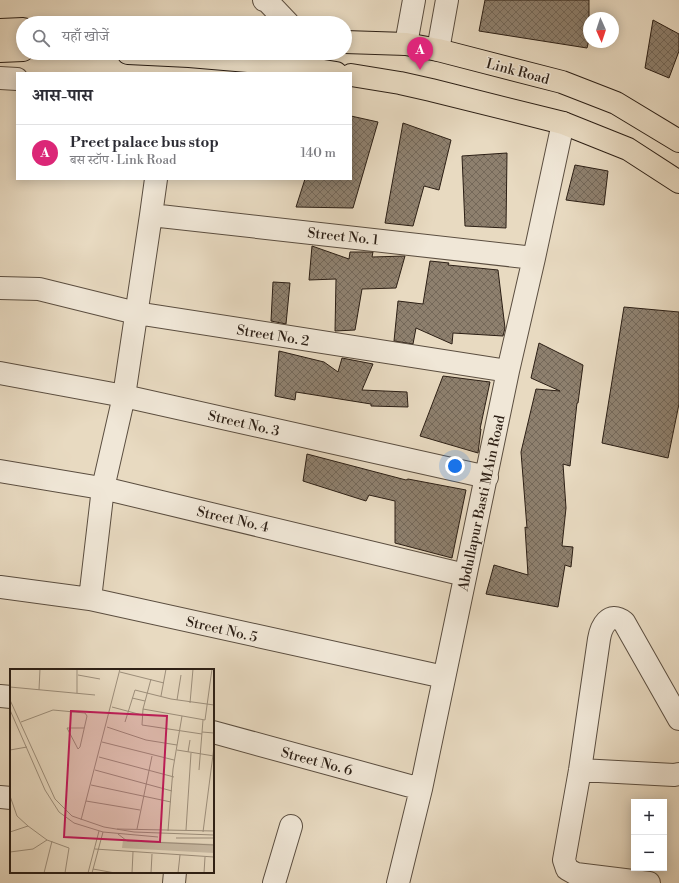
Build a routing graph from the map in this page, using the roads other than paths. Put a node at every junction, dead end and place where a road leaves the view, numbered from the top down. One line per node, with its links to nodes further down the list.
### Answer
1 (264, 0): 4 (street)
2 (414, 0): 8 (street)
3 (447, 0): 10 (street)
4 (281, 16)
5 (16, 29): 6 (main road)
6 (0, 30)
7 (352, 42): 8 (main road, Link Road)
8 (406, 44): 10 (main road, Link Road)
9 (16, 50): 11 (main road)
10 (438, 50): 19 (main road, Link Road)
11 (0, 51)
12 (235, 60): 13 (main road)
13 (311, 71): 14 (main road)
14 (324, 72)
15 (352, 75): 18 (main road)
16 (0, 78): 17 (street)
17 (16, 79)
18 (563, 123): 21 (main road); 23 (street, Abdullapur Basti MAin Road)
19 (679, 142)
20 (156, 180): 22 (street)
21 (679, 182)
22 (151, 214): 23 (street, Street No. 1); 25 (street)
23 (534, 258): 26 (street, Abdullapur Basti MAin Road)
24 (0, 288): 25 (street, Street No. 2)
25 (136, 313): 26 (street, Street No. 2); 28 (street)
26 (508, 371): 30 (street, Abdullapur Basti MAin Road)
27 (0, 373): 28 (street, Street No. 3)
28 (124, 396): 30 (street, Street No. 3); 31 (street)
29 (0, 471): 31 (street, Street No. 4)
30 (487, 477): 32 (street, Abdullapur Basti MAin Road)
31 (102, 488): 32 (street, Street No. 4); 34 (street)
32 (465, 575): 35 (street, Abdullapur Basti MAin Road)
33 (0, 587): 34 (street, Street No. 5)
34 (90, 599): 35 (street, Street No. 5)
35 (444, 677): 42 (street, Abdullapur Basti MAin Road)
36 (0, 696): 37 (street)
37 (10, 697)
38 (679, 719): 40 (street)
39 (214, 732): 42 (street, Street No. 6)
40 (580, 770): 41 (street); 48 (street)
41 (679, 774)
42 (421, 789): 47 (street, Abdullapur Basti MAin Road)
43 (0, 797): 44 (street)
44 (10, 798)
45 (291, 826): 46 (street)
46 (274, 883)
47 (398, 883)
48 (650, 883)

